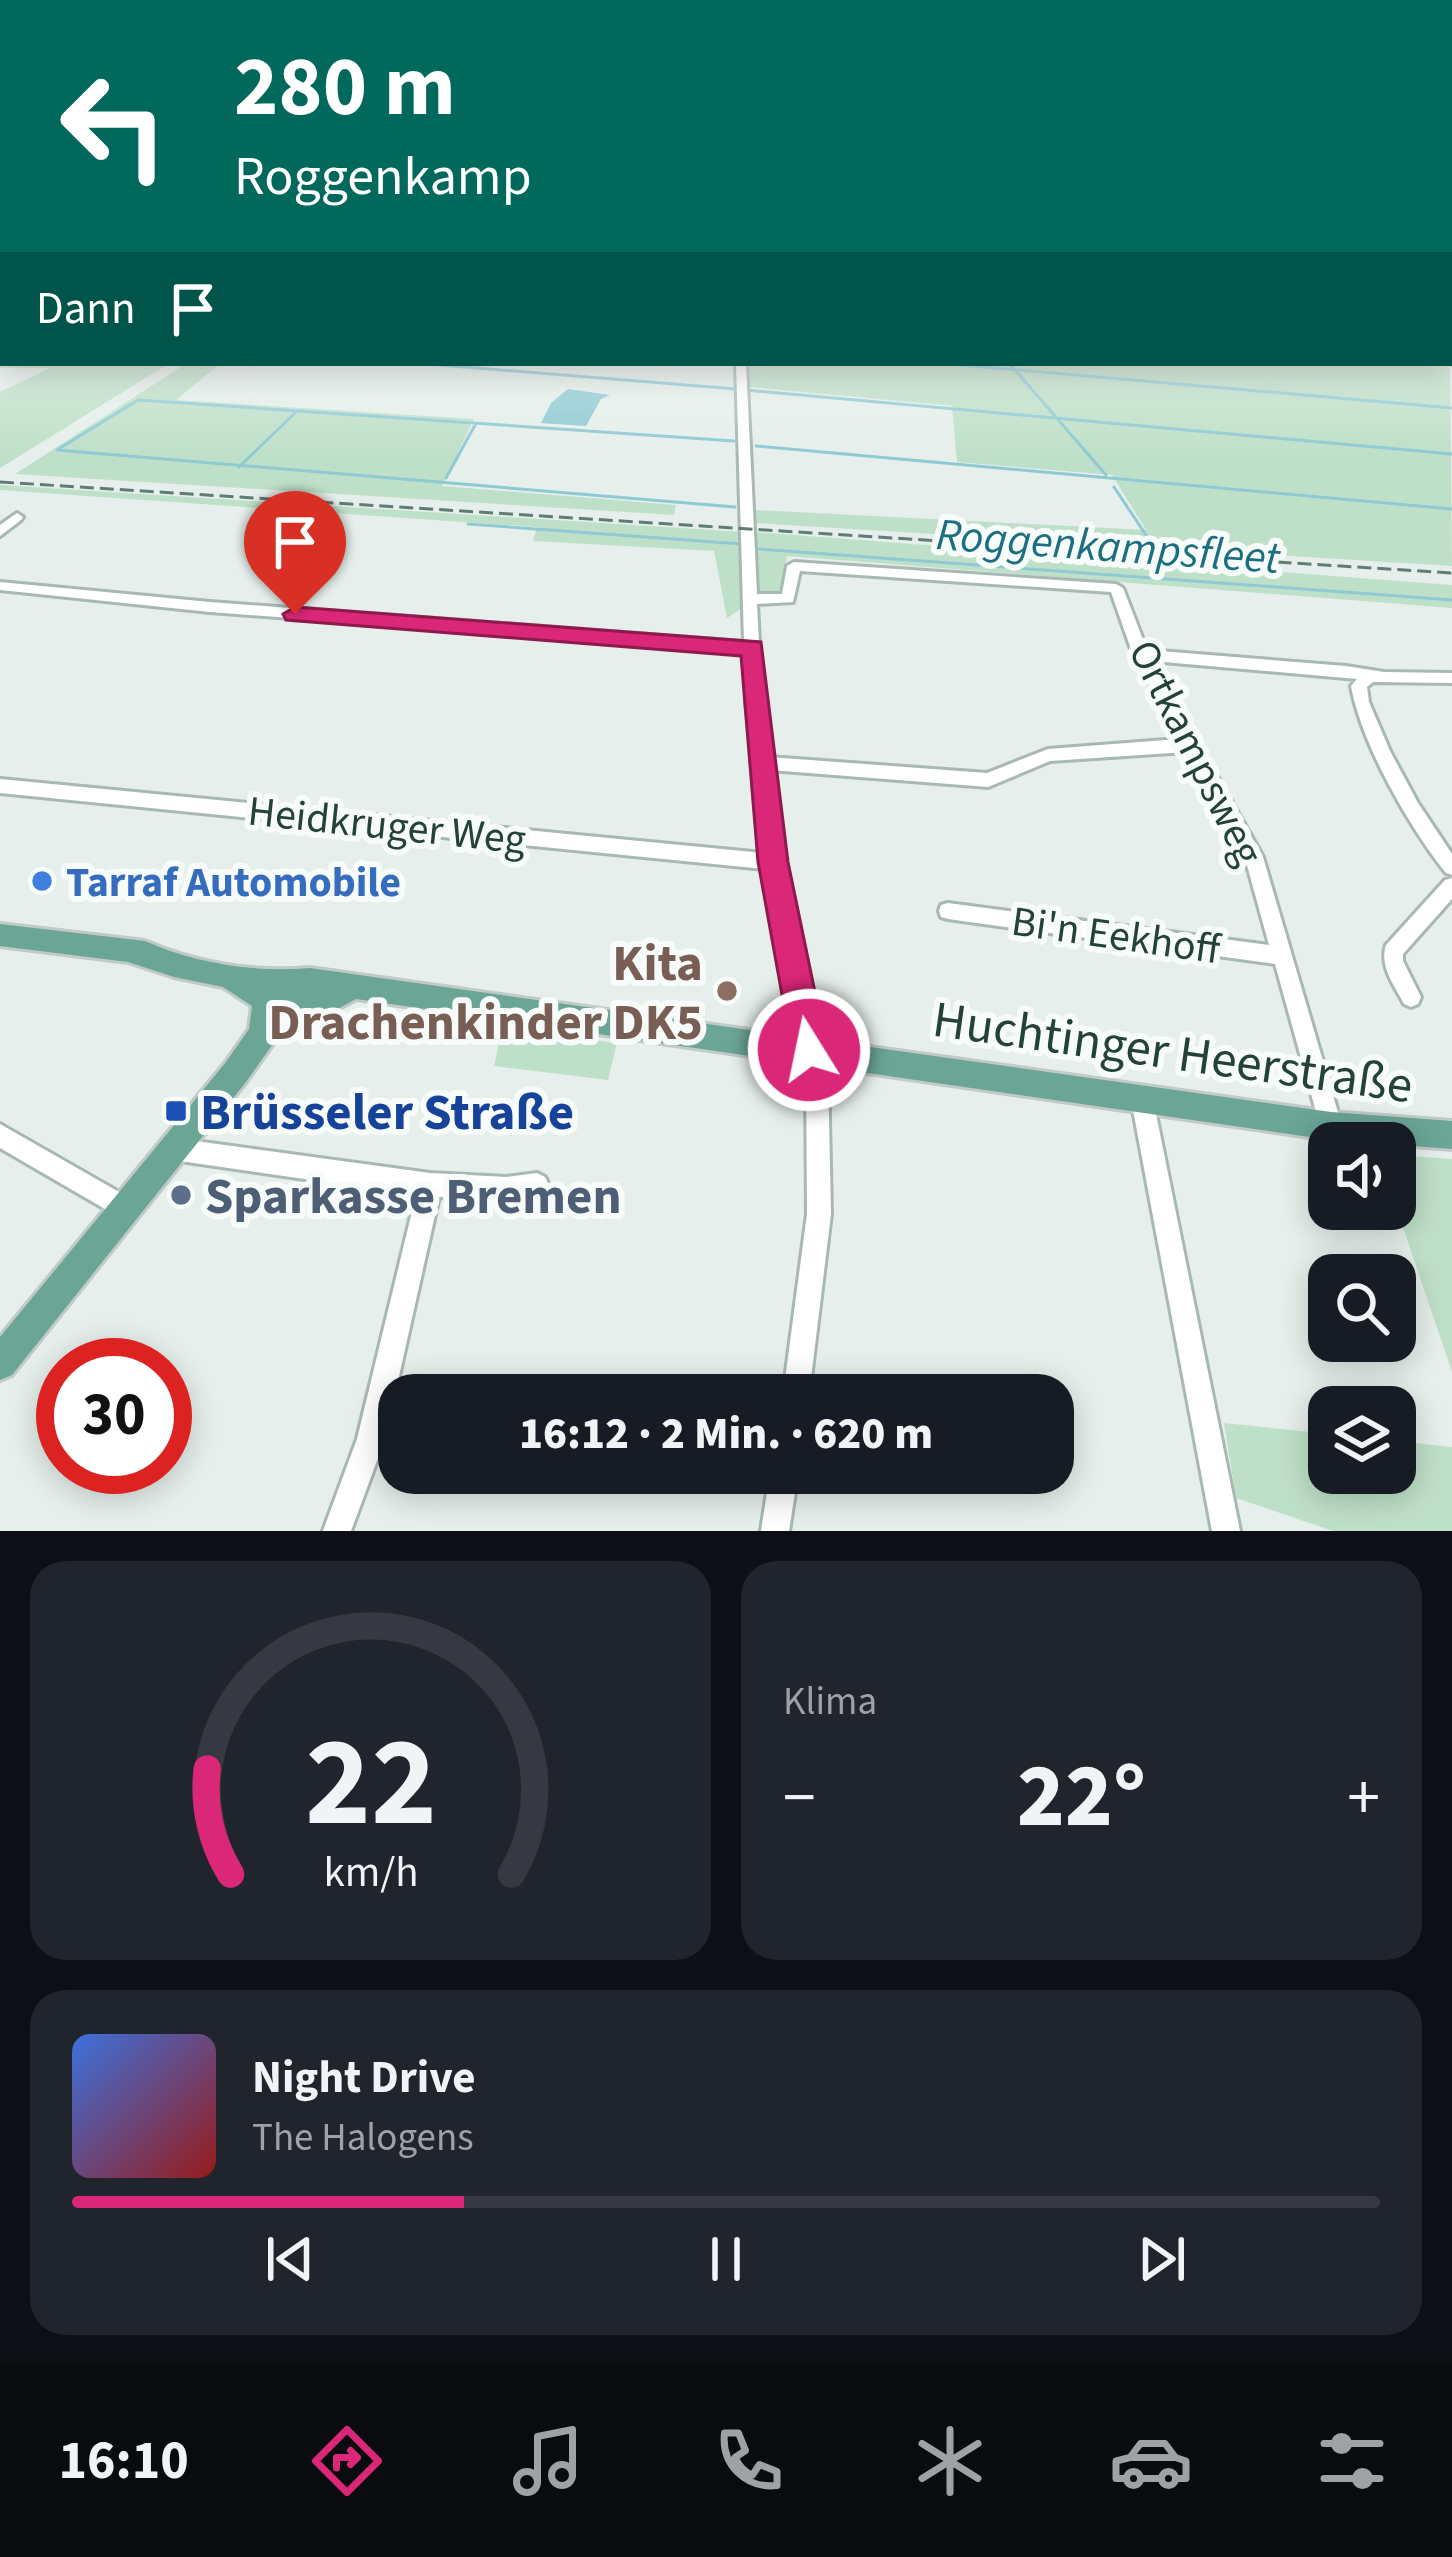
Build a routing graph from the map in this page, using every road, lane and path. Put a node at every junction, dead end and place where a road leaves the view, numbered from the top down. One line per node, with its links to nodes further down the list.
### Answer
1 (741, 366): 5 (street)
2 (17, 517): 3 (street)
3 (0, 532)
4 (0, 586): 6 (street)
5 (753, 599): 6 (street); 7 (street, Ortkampsweg)
6 (753, 648): 11 (street)
7 (1140, 655): 8 (street); 10 (street, Ortkampsweg)
8 (1367, 678): 9 (street); 14 (street)
9 (1452, 678)
10 (1190, 745): 11 (street); 19 (street, Ortkampsweg)
11 (761, 763): 13 (street)
12 (0, 786): 13 (street, Heidkruger Weg)
13 (773, 862): 26 (street)
14 (1452, 867)
15 (1452, 886): 23 (street)
16 (948, 911): 19 (street, Bi'n Eekhoff)
17 (0, 935): 18 (main road, Huchtinger Heerstraße)
18 (136, 954): 20 (main road, Huchtinger Heerstraße); 21 (main road, Huchtinger Heerstraße)
19 (1284, 956): 29 (street, Ortkampsweg)
20 (223, 975): 21 (main road, Huchtinger Heerstraße); 25 (main road)
21 (310, 980): 22 (main road, Huchtinger Heerstraße); 24 (main road); 25 (main road)
22 (354, 987): 24 (main road); 26 (main road, Huchtinger Heerstraße)
23 (1411, 997)
24 (290, 1021): 27 (main road)
25 (262, 1034): 27 (main road)
26 (809, 1050): 28 (main road, Huchtinger Heerstraße); 39 (street)
27 (236, 1072): 34 (main road)
28 (1142, 1099): 30 (main road, Huchtinger Heerstraße); 43 (street)
29 (1330, 1122)
30 (1308, 1123)
31 (1416, 1132): 33 (main road, Huchtinger Heerstraße)
32 (0, 1135): 37 (street)
33 (1452, 1135)
34 (173, 1149): 35 (street); 37 (main road)
35 (430, 1185): 36 (street); 41 (street)
36 (537, 1185)
37 (125, 1208): 38 (main road)
38 (0, 1363)
39 (799, 1374)
40 (781, 1494): 42 (street)
41 (337, 1531)
42 (775, 1531)
43 (1226, 1531)

